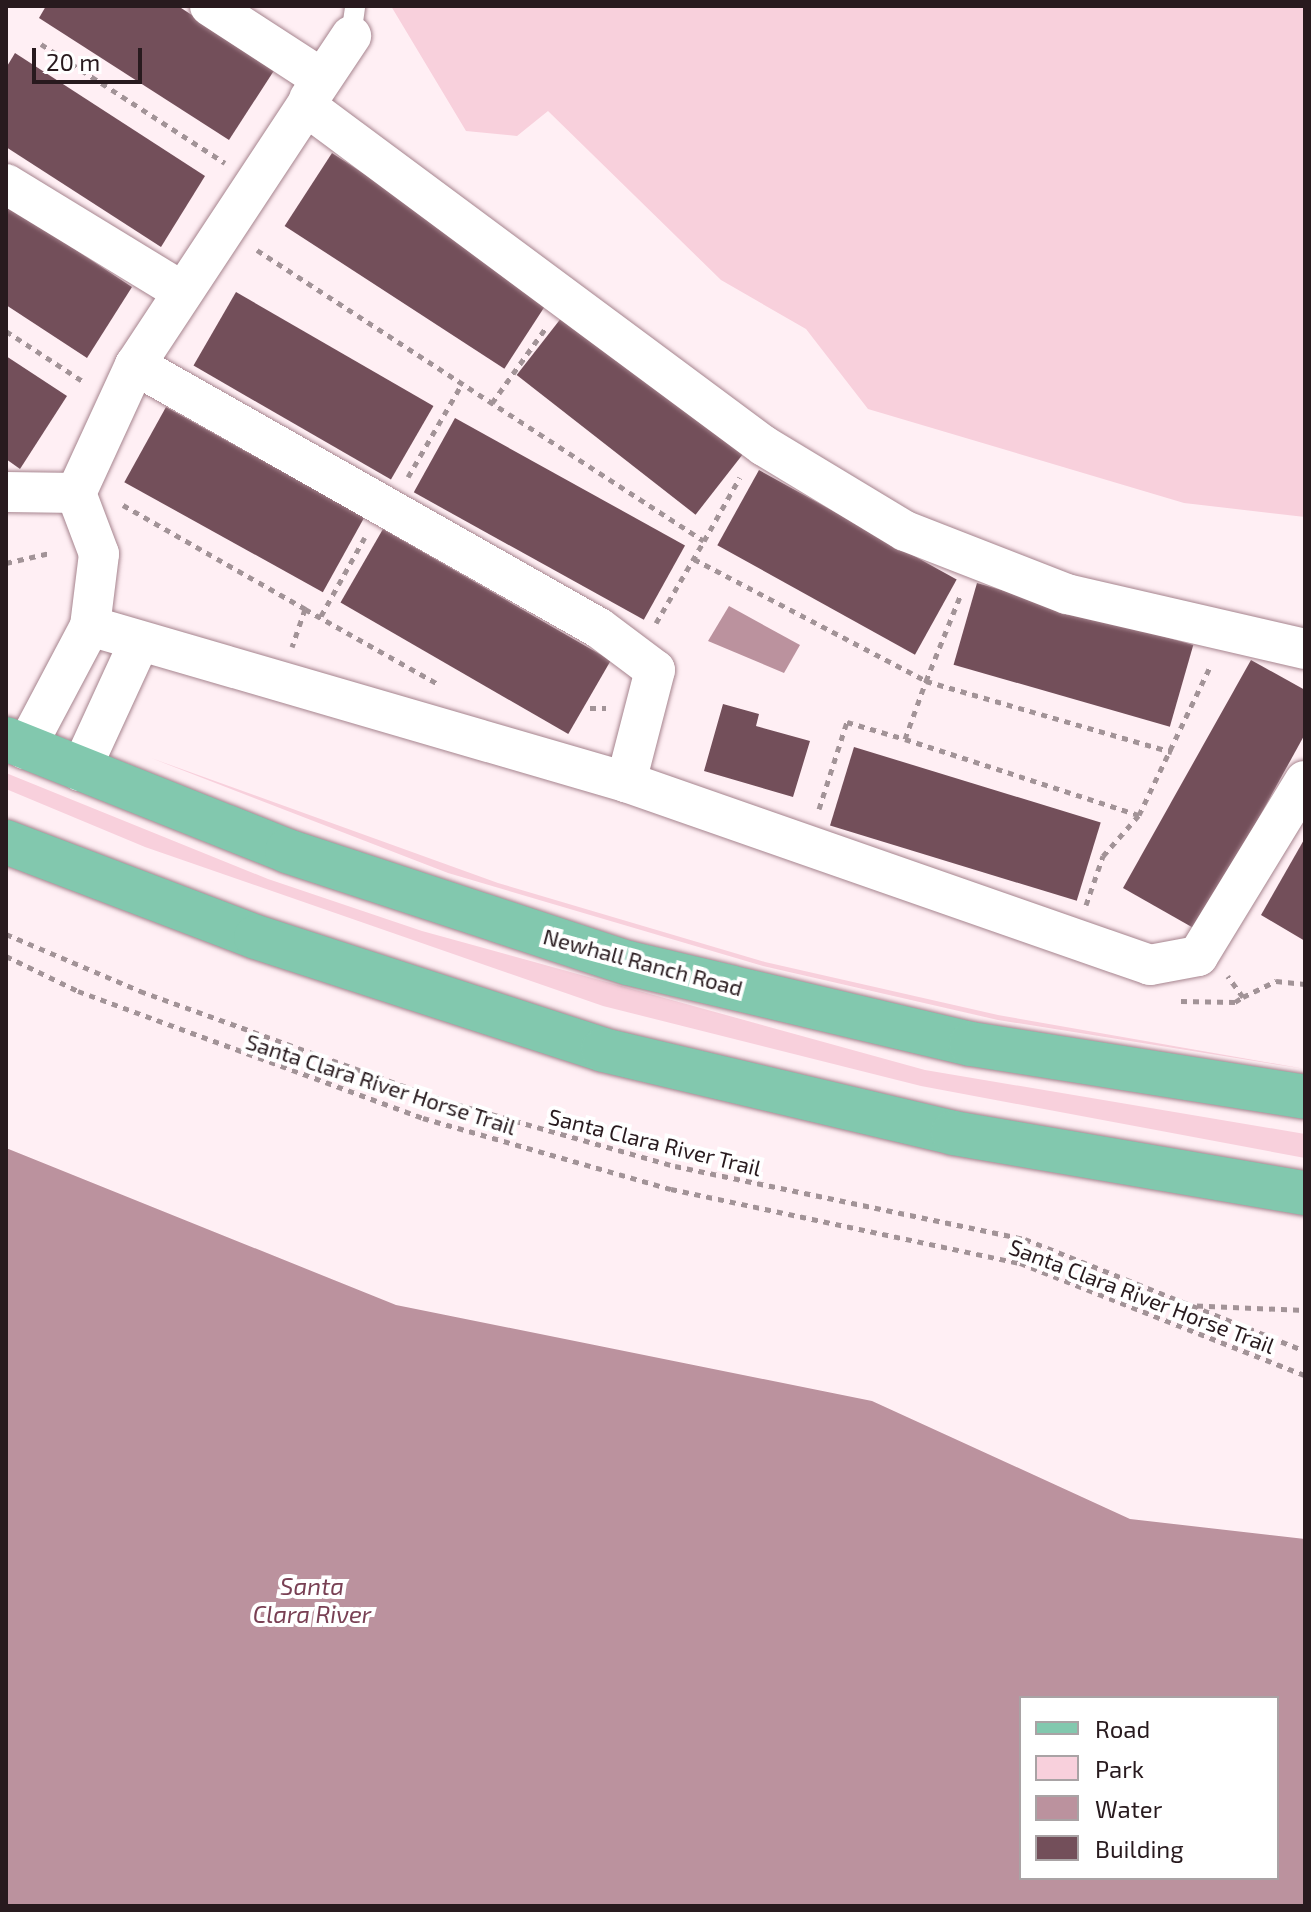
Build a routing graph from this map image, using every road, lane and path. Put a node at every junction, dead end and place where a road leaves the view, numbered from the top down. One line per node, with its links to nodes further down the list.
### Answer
1 (210, 6): 4 (street)
2 (353, 21): 4 (street)
3 (41, 44): 5 (path)
4 (313, 92): 8 (street); 9 (street)
5 (226, 164)
6 (6, 184): 8 (street)
7 (257, 250): 13 (path)
8 (183, 292): 11 (street)
9 (566, 299): 14 (path); 15 (street)
10 (6, 331): 12 (path)
11 (135, 365): 18 (street); 40 (street)
12 (84, 382)
13 (462, 384): 14 (path); 16 (path)
14 (492, 403): 20 (path)
15 (764, 446): 20 (path); 24 (street)
16 (403, 484)
17 (6, 492): 18 (street)
18 (95, 496): 25 (path); 27 (street)
19 (371, 526): 26 (path)
20 (704, 541): 22 (path)
21 (50, 553): 23 (path)
22 (694, 559): 29 (path); 33 (path)
23 (6, 563)
24 (974, 563): 28 (street); 33 (path)
25 (305, 609): 26 (path); 32 (path)
26 (321, 616): 34 (path)
27 (90, 626): 30 (street); 36 (street)
28 (1217, 626): 31 (street); 37 (path)
29 (654, 628)
30 (139, 643): 38 (street); 40 (street)
31 (1305, 649)
32 (291, 652)
33 (926, 681): 35 (path); 37 (path)
34 (453, 693)
35 (905, 739): 41 (path); 43 (path)
36 (16, 744): 38 (main road, Newhall Ranch Road)
37 (1172, 752): 41 (path)
38 (80, 771): 49 (main road, Newhall Ranch Road)
39 (1305, 781): 43 (street)
40 (626, 782): 43 (street)
41 (1139, 815): 44 (path)
42 (6, 842): 50 (main road)
43 (807, 848)
44 (1084, 912)
45 (6, 934): 51 (path, Santa Clara River Trail)
46 (6, 956): 54 (path, Santa Clara River Horse Trail)
47 (1305, 984): 48 (path)
48 (1243, 997)
49 (1305, 1097)
50 (1305, 1193)
51 (1180, 1305): 52 (path); 53 (path, Santa Clara River Trail)
52 (1305, 1310)
53 (1305, 1351)
54 (1305, 1375)

